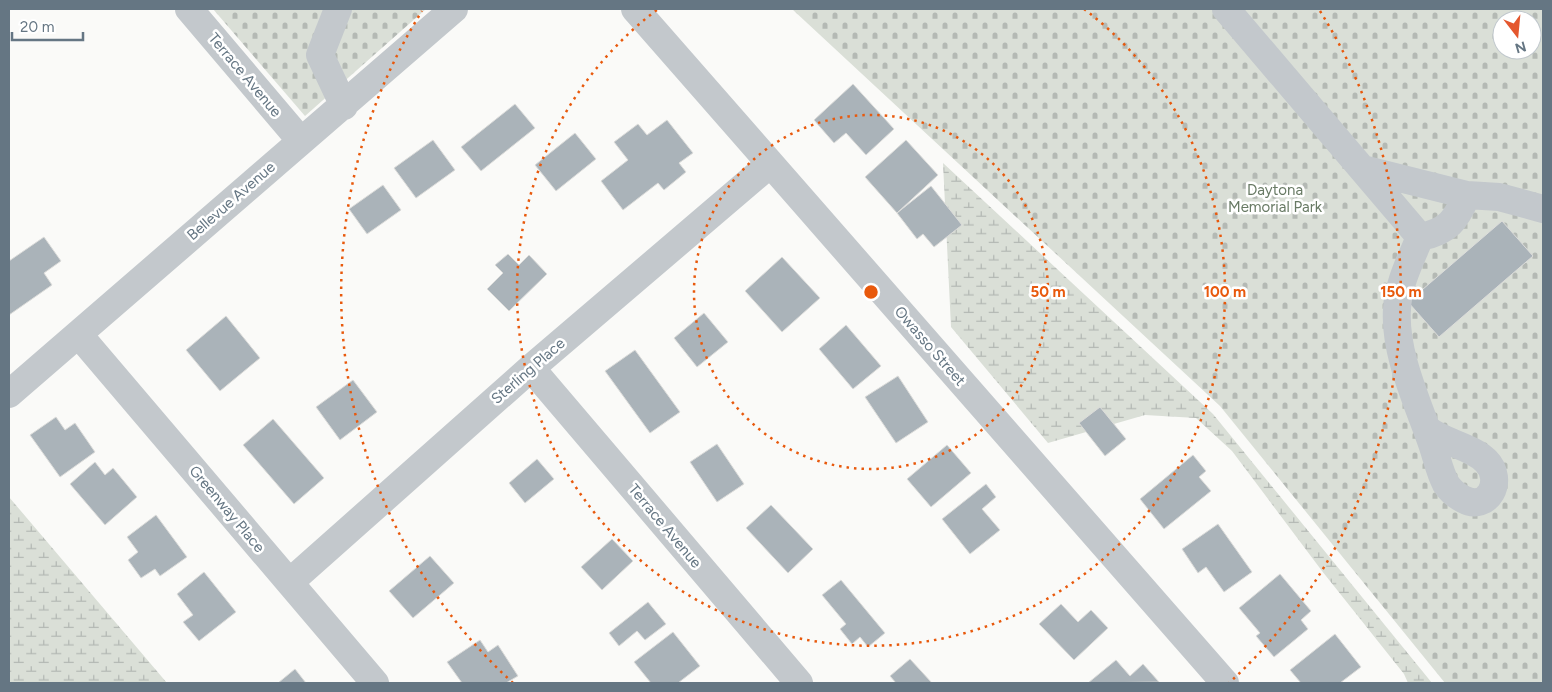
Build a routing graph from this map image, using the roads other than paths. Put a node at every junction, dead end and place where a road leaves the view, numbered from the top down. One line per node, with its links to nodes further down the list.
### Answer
1 (190, 9): 7 (street, Terrace Avenue)
2 (338, 9): 6 (street)
3 (454, 9): 6 (street, Bellevue Avenue)
4 (635, 9): 8 (street, Owasso Street)
5 (1226, 9): 9 (street)
6 (344, 106): 7 (street, Bellevue Avenue)
7 (300, 141): 13 (street, Bellevue Avenue)
8 (770, 164): 14 (street, Sterling Place); 20 (street, Owasso Street)
9 (1363, 169): 10 (street); 12 (street)
10 (1467, 195): 11 (street); 12 (street)
11 (1543, 209)
12 (1420, 237): 16 (street)
13 (79, 335): 15 (street, Bellevue Avenue); 17 (street, Greenway Place)
14 (531, 368): 17 (street, Sterling Place); 19 (street, Terrace Avenue)
15 (9, 394)
16 (1427, 429)
17 (290, 582): 18 (street, Greenway Place)
18 (375, 683)
19 (799, 683)
20 (1225, 683)

